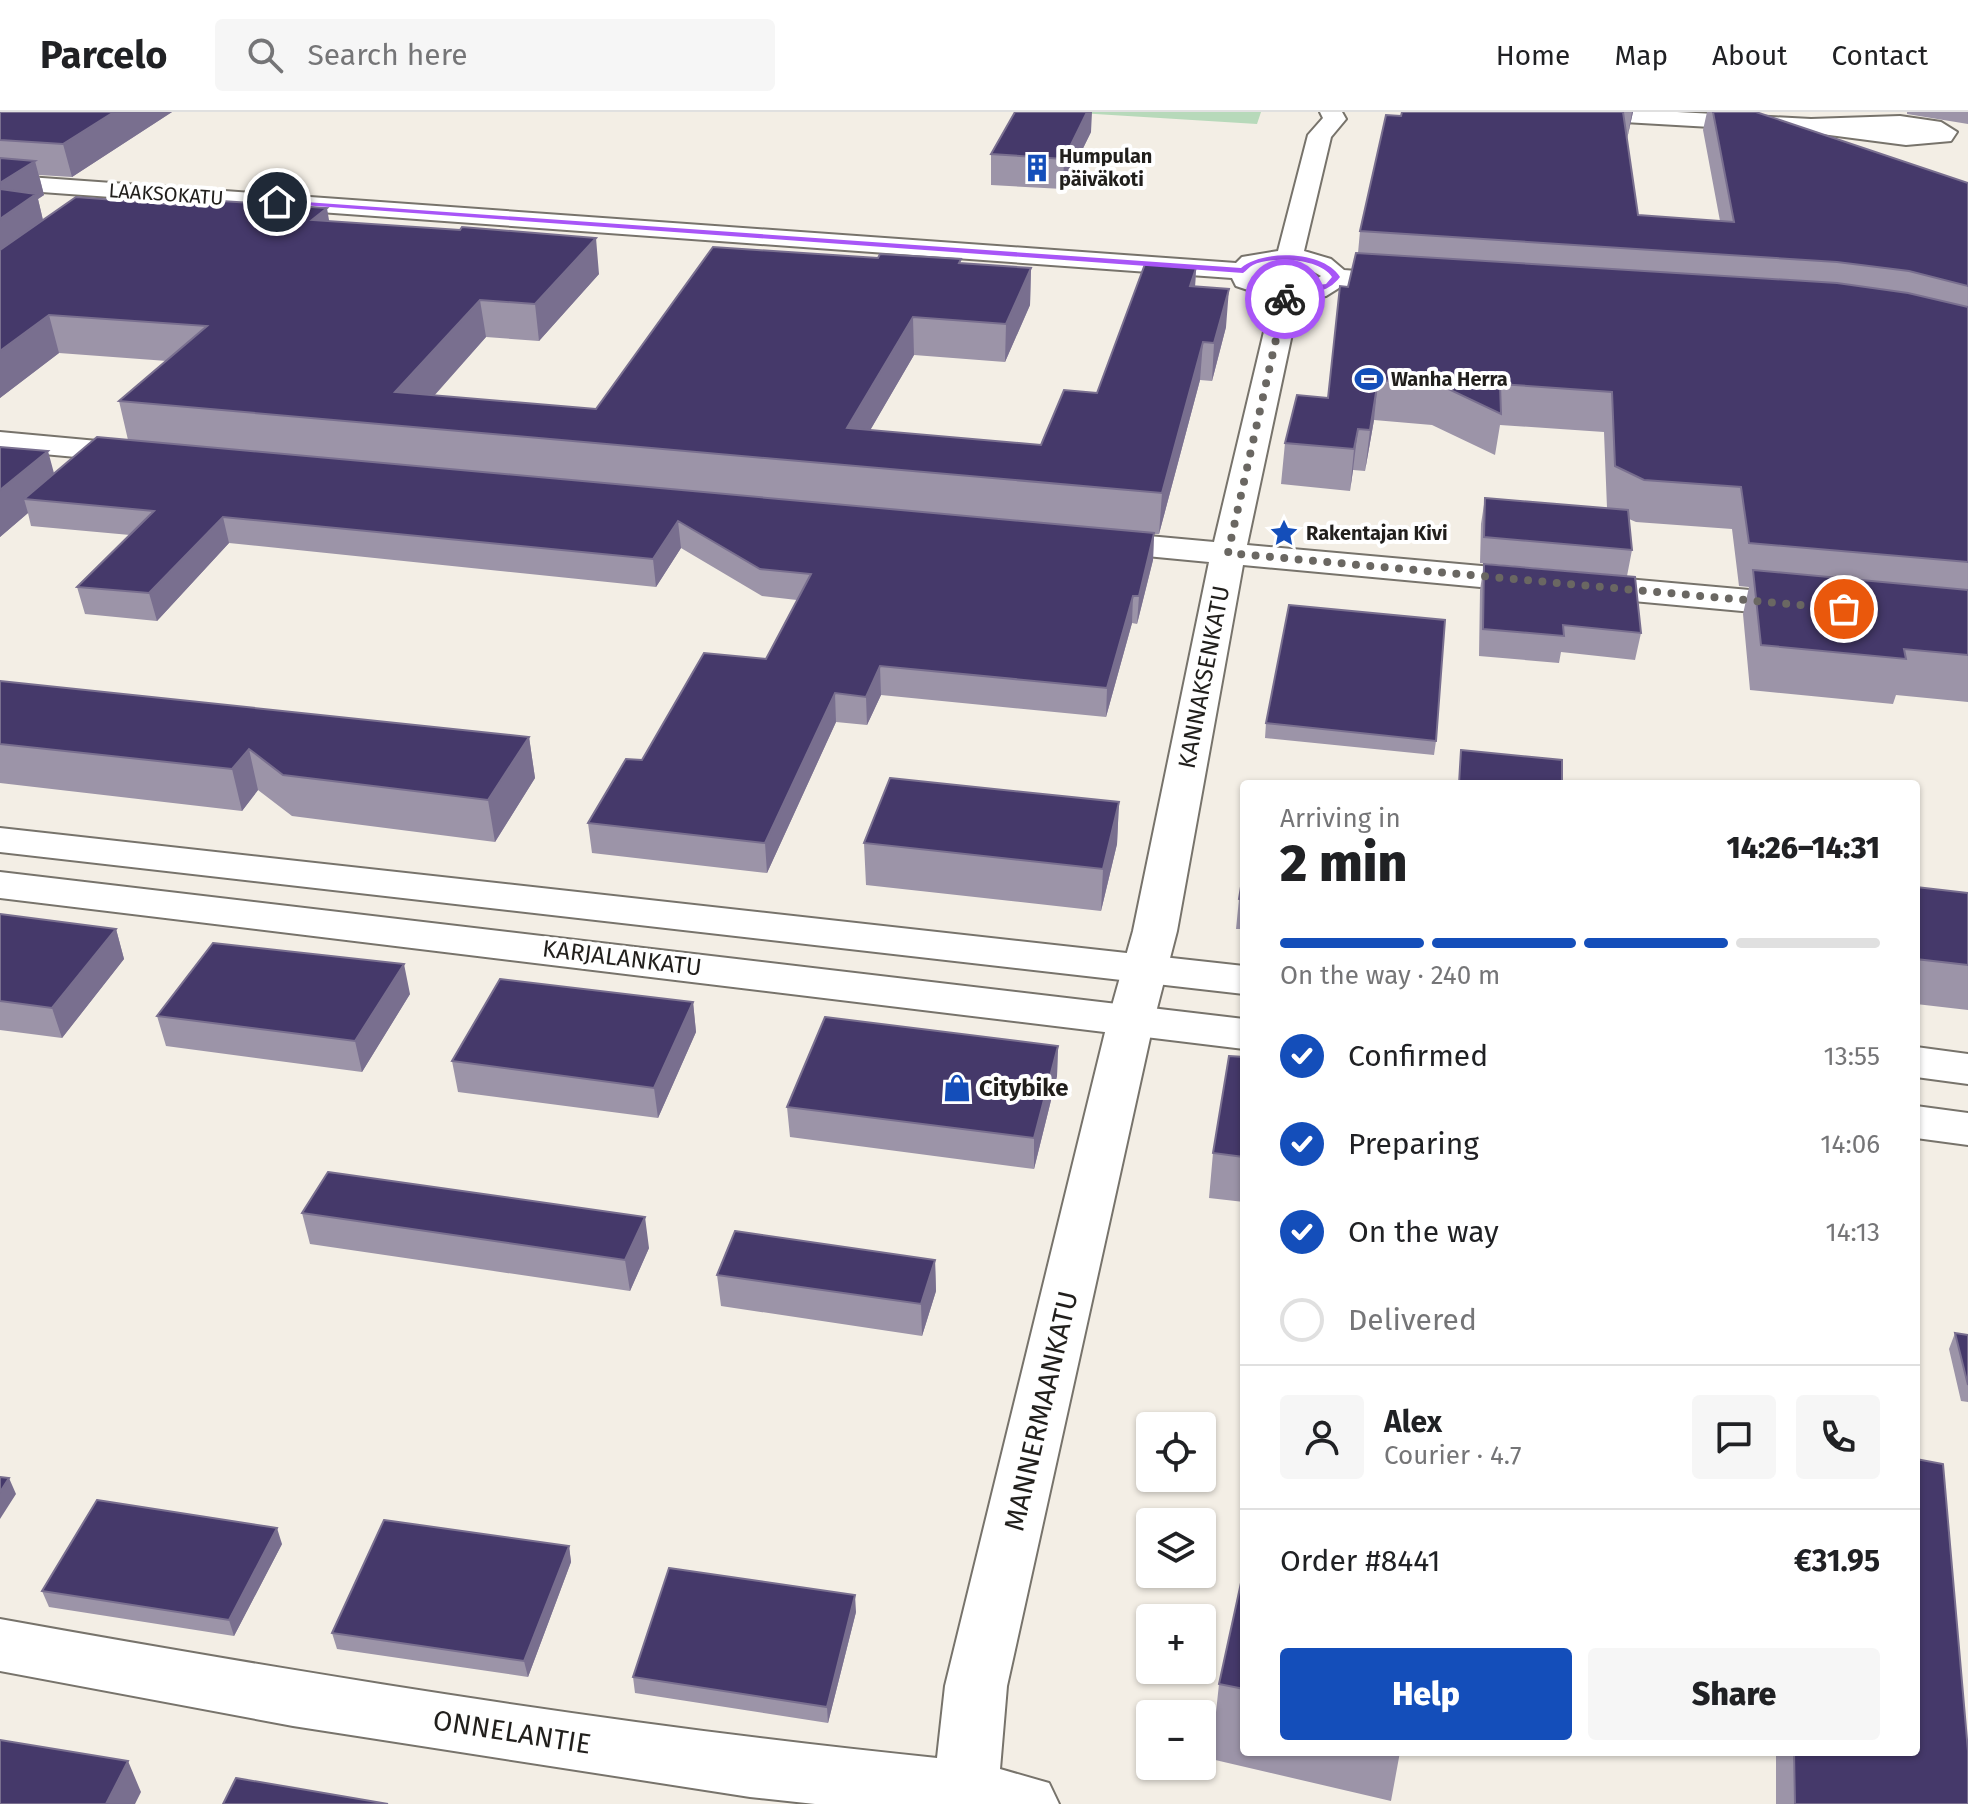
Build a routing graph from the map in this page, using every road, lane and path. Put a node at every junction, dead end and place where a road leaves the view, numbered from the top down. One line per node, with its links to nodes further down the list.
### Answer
1 (1331, 112): 4 (street, KANNAKSENKATU)
2 (1572, 112): 3 (street)
3 (1922, 118)
4 (1317, 124): 8 (street, KANNAKSENKATU)
5 (0, 182): 6 (street, LAAKSOKATU)
6 (120, 191): 7 (street); 8 (street, LAAKSOKATU)
7 (89, 213)
8 (1288, 275): 9 (street); 13 (street, KANNAKSENKATU)
9 (1440, 285)
10 (0, 441): 11 (street)
11 (174, 457)
12 (1063, 538): 13 (street)
13 (1228, 553): 14 (street); 17 (street, KANNAKSENKATU)
14 (1841, 609)
15 (0, 840): 17 (street, KARJALANKATU)
16 (0, 885): 19 (street, KARJALANKATU)
17 (1144, 968): 18 (street, KARJALANKATU); 19 (street, KANNAKSENKATU)
18 (1240, 980)
19 (1131, 1020): 20 (street, KARJALANKATU); 26 (street, MANNERMAANKATU)
20 (1240, 1034)
21 (1920, 1063): 22 (street)
22 (1968, 1069)
23 (1920, 1123): 24 (street)
24 (1968, 1129)
25 (0, 1645): 26 (street, ONNELANTIE)
26 (985, 1800)

